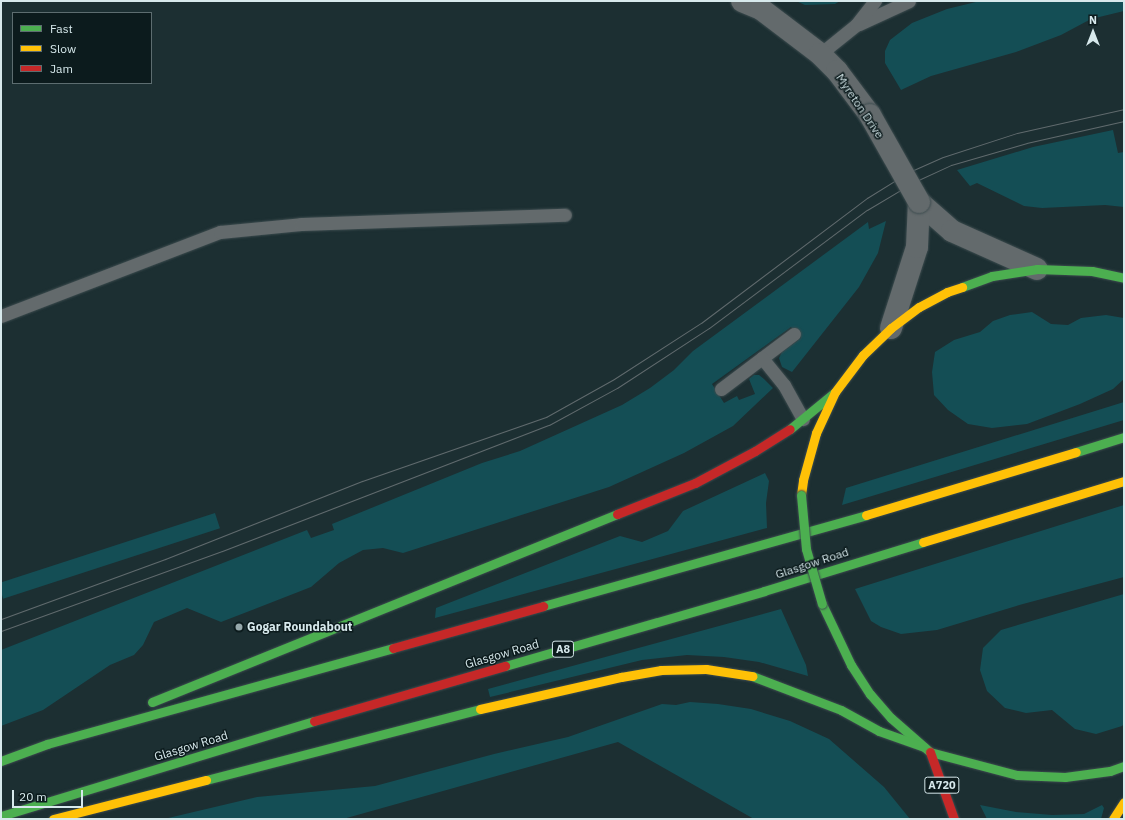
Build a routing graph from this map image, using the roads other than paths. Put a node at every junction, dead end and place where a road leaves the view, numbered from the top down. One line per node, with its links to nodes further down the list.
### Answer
1 (742, 1): 5 (street, Myreton Drive)
2 (875, 1): 4 (lane)
3 (909, 1): 4 (lane)
4 (856, 26): 5 (lane)
5 (820, 54): 6 (street, Myreton Drive, bridge)
6 (919, 202): 8 (street, Myreton Drive); 11 (street)
7 (566, 215): 10 (lane)
8 (1037, 269): 9 (main road); 11 (main road)
9 (1124, 278)
10 (1, 316)
11 (891, 328): 15 (main road)
12 (794, 334): 13 (lane)
13 (762, 358): 14 (lane); 16 (lane)
14 (721, 389)
15 (836, 392): 16 (main road); 22 (main road, bridge)
16 (803, 419): 19 (main road)
17 (1124, 437): 21 (main road)
18 (1124, 481): 26 (main road, Glasgow Road / A8)
19 (143, 706)
20 (128, 712): 21 (main road)
21 (47, 744): 23 (main road)
22 (927, 749): 24 (main road); 27 (main road); 28 (main road, A720)
23 (1, 761)
24 (1124, 766)
25 (1124, 802): 29 (main road)
26 (1, 816)
27 (53, 819)
28 (954, 819)
29 (1113, 819)

